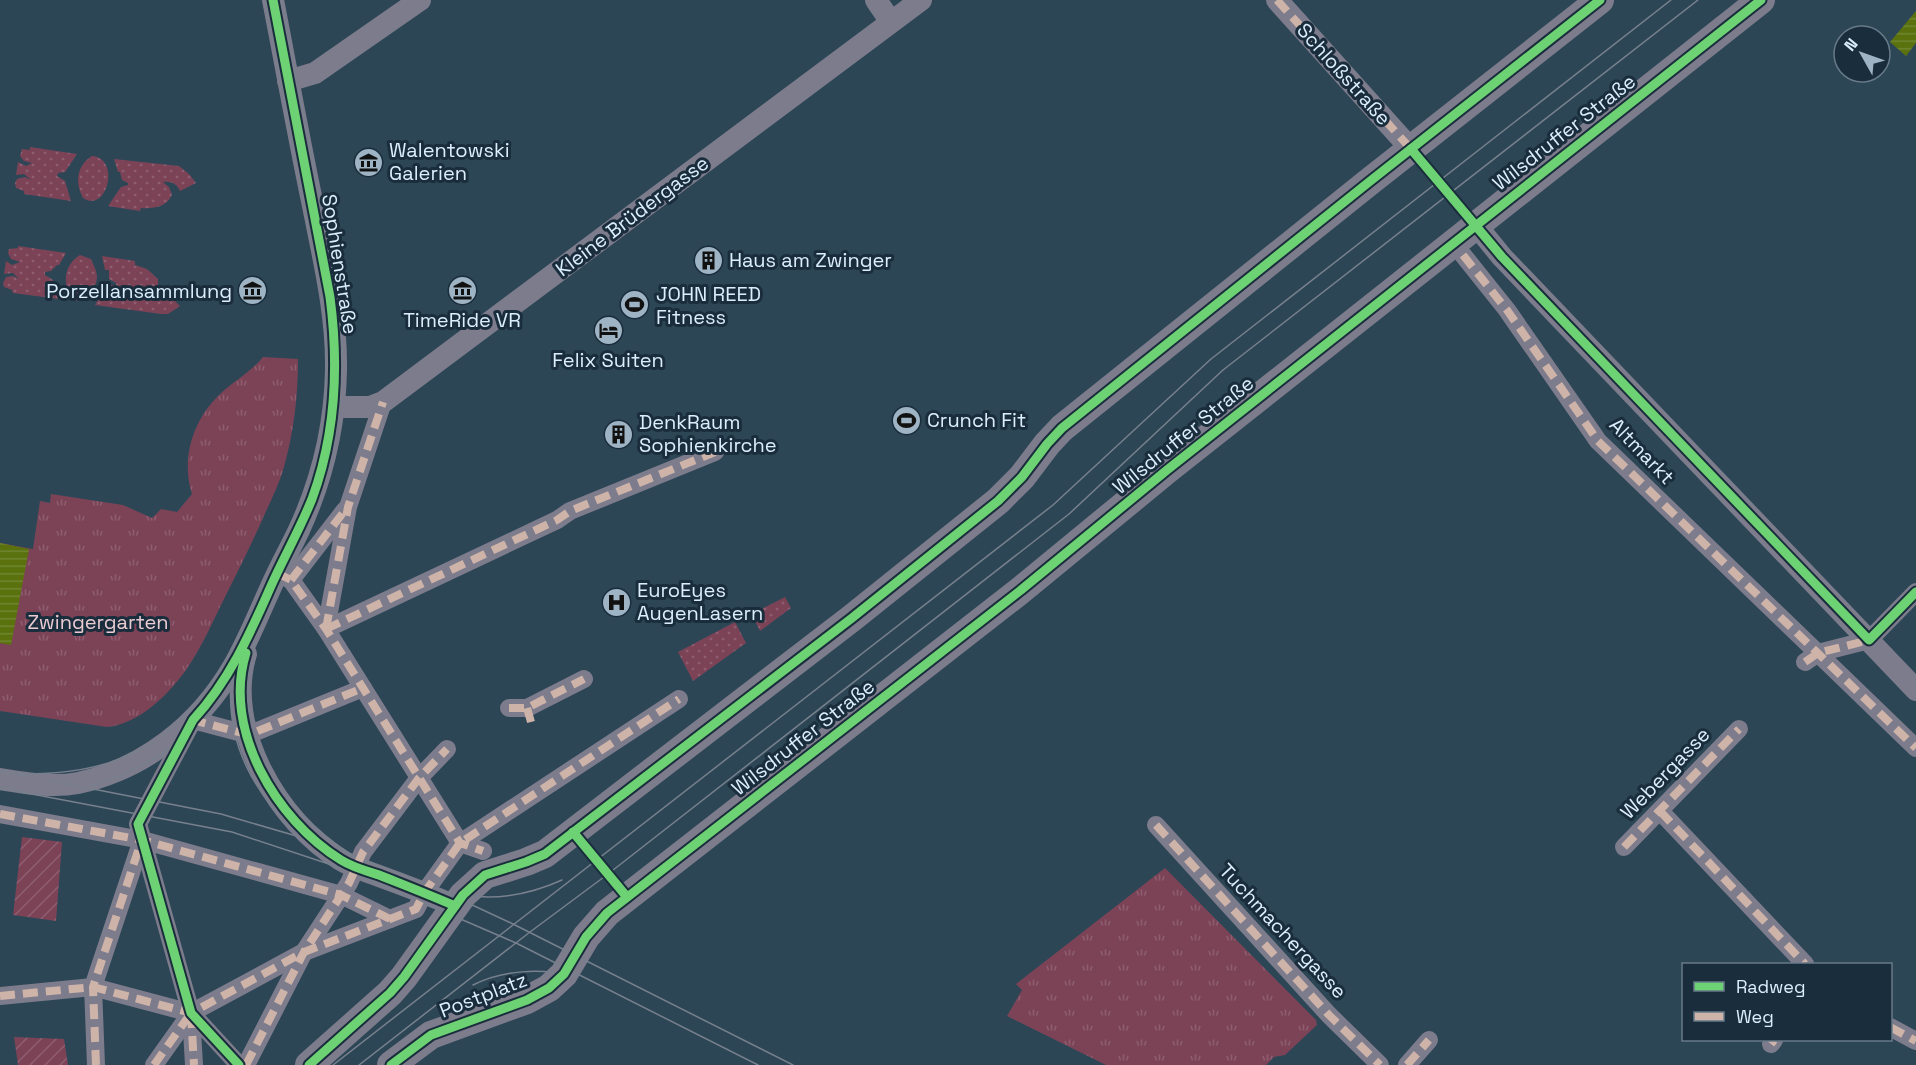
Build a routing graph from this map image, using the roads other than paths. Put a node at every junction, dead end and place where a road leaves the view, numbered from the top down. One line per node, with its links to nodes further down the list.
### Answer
1 (273, 0): 9 (street, Sophienstraße)
2 (420, 0): 9 (street)
3 (876, 0): 8 (street)
4 (921, 0): 8 (street, Kleine Brüdergasse)
5 (1277, 0): 10 (street, Schloßstraße)
6 (1600, 0): 10 (street)
7 (1761, 0): 11 (street, Wilsdruffer Straße)
8 (891, 22): 13 (street, Kleine Brüdergasse)
9 (288, 81): 14 (street, Sophienstraße)
10 (1411, 149): 45 (street)
11 (1475, 225): 21 (street); 44 (street, Wilsdruffer Straße)
12 (1463, 255): 22 (street, Altmarkt)
13 (383, 402): 14 (street, Kleine Brüdergasse); 16 (street)
14 (334, 407): 17 (street, Sophienstraße)
15 (715, 452): 20 (street)
16 (348, 507): 17 (street); 20 (street)
17 (284, 577): 19 (street, Sophienstraße); 20 (street)
18 (1916, 592): 21 (street)
19 (257, 618): 28 (street, Sophienstraße); 30 (street)
20 (326, 629): 24 (street)
21 (1869, 640): 22 (street); 25 (street)
22 (1811, 658): 31 (street, Altmarkt)
23 (584, 680): 27 (street)
24 (363, 688): 30 (street); 33 (street)
25 (1916, 690)
26 (679, 699): 39 (street)
27 (522, 713)
28 (193, 720): 30 (street); 34 (street, Sophienstraße); 38 (street)
29 (1739, 729): 35 (street, Webergasse)
30 (246, 734): 42 (street)
31 (1916, 748)
32 (447, 749): 33 (street)
33 (419, 778): 39 (street); 42 (street)
34 (0, 779)
35 (1660, 811): 40 (street, Webergasse); 48 (street)
36 (0, 814): 38 (street)
37 (1156, 825): 62 (street, Tuchmachergasse)
38 (140, 832): 42 (street); 49 (street); 51 (street)
39 (459, 843): 41 (street); 43 (street)
40 (1624, 847)
41 (483, 851)
42 (349, 882): 43 (street); 46 (street); 47 (street)
43 (424, 893): 45 (street); 46 (street)
44 (627, 897): 61 (street, Postplatz)
45 (455, 906): 60 (street)
46 (390, 919): 47 (street)
47 (304, 952): 51 (street); 59 (street)
48 (1804, 963)
49 (93, 987): 50 (street); 51 (street); 55 (street)
50 (0, 996)
51 (191, 1013): 56 (street); 57 (street); 58 (street)
52 (1892, 1028): 54 (street)
53 (1430, 1040): 63 (street)
54 (1916, 1041)
55 (96, 1065)
56 (154, 1065)
57 (194, 1065)
58 (239, 1065)
59 (246, 1065)
60 (309, 1065)
61 (391, 1065)
62 (1380, 1065)
63 (1407, 1065)

